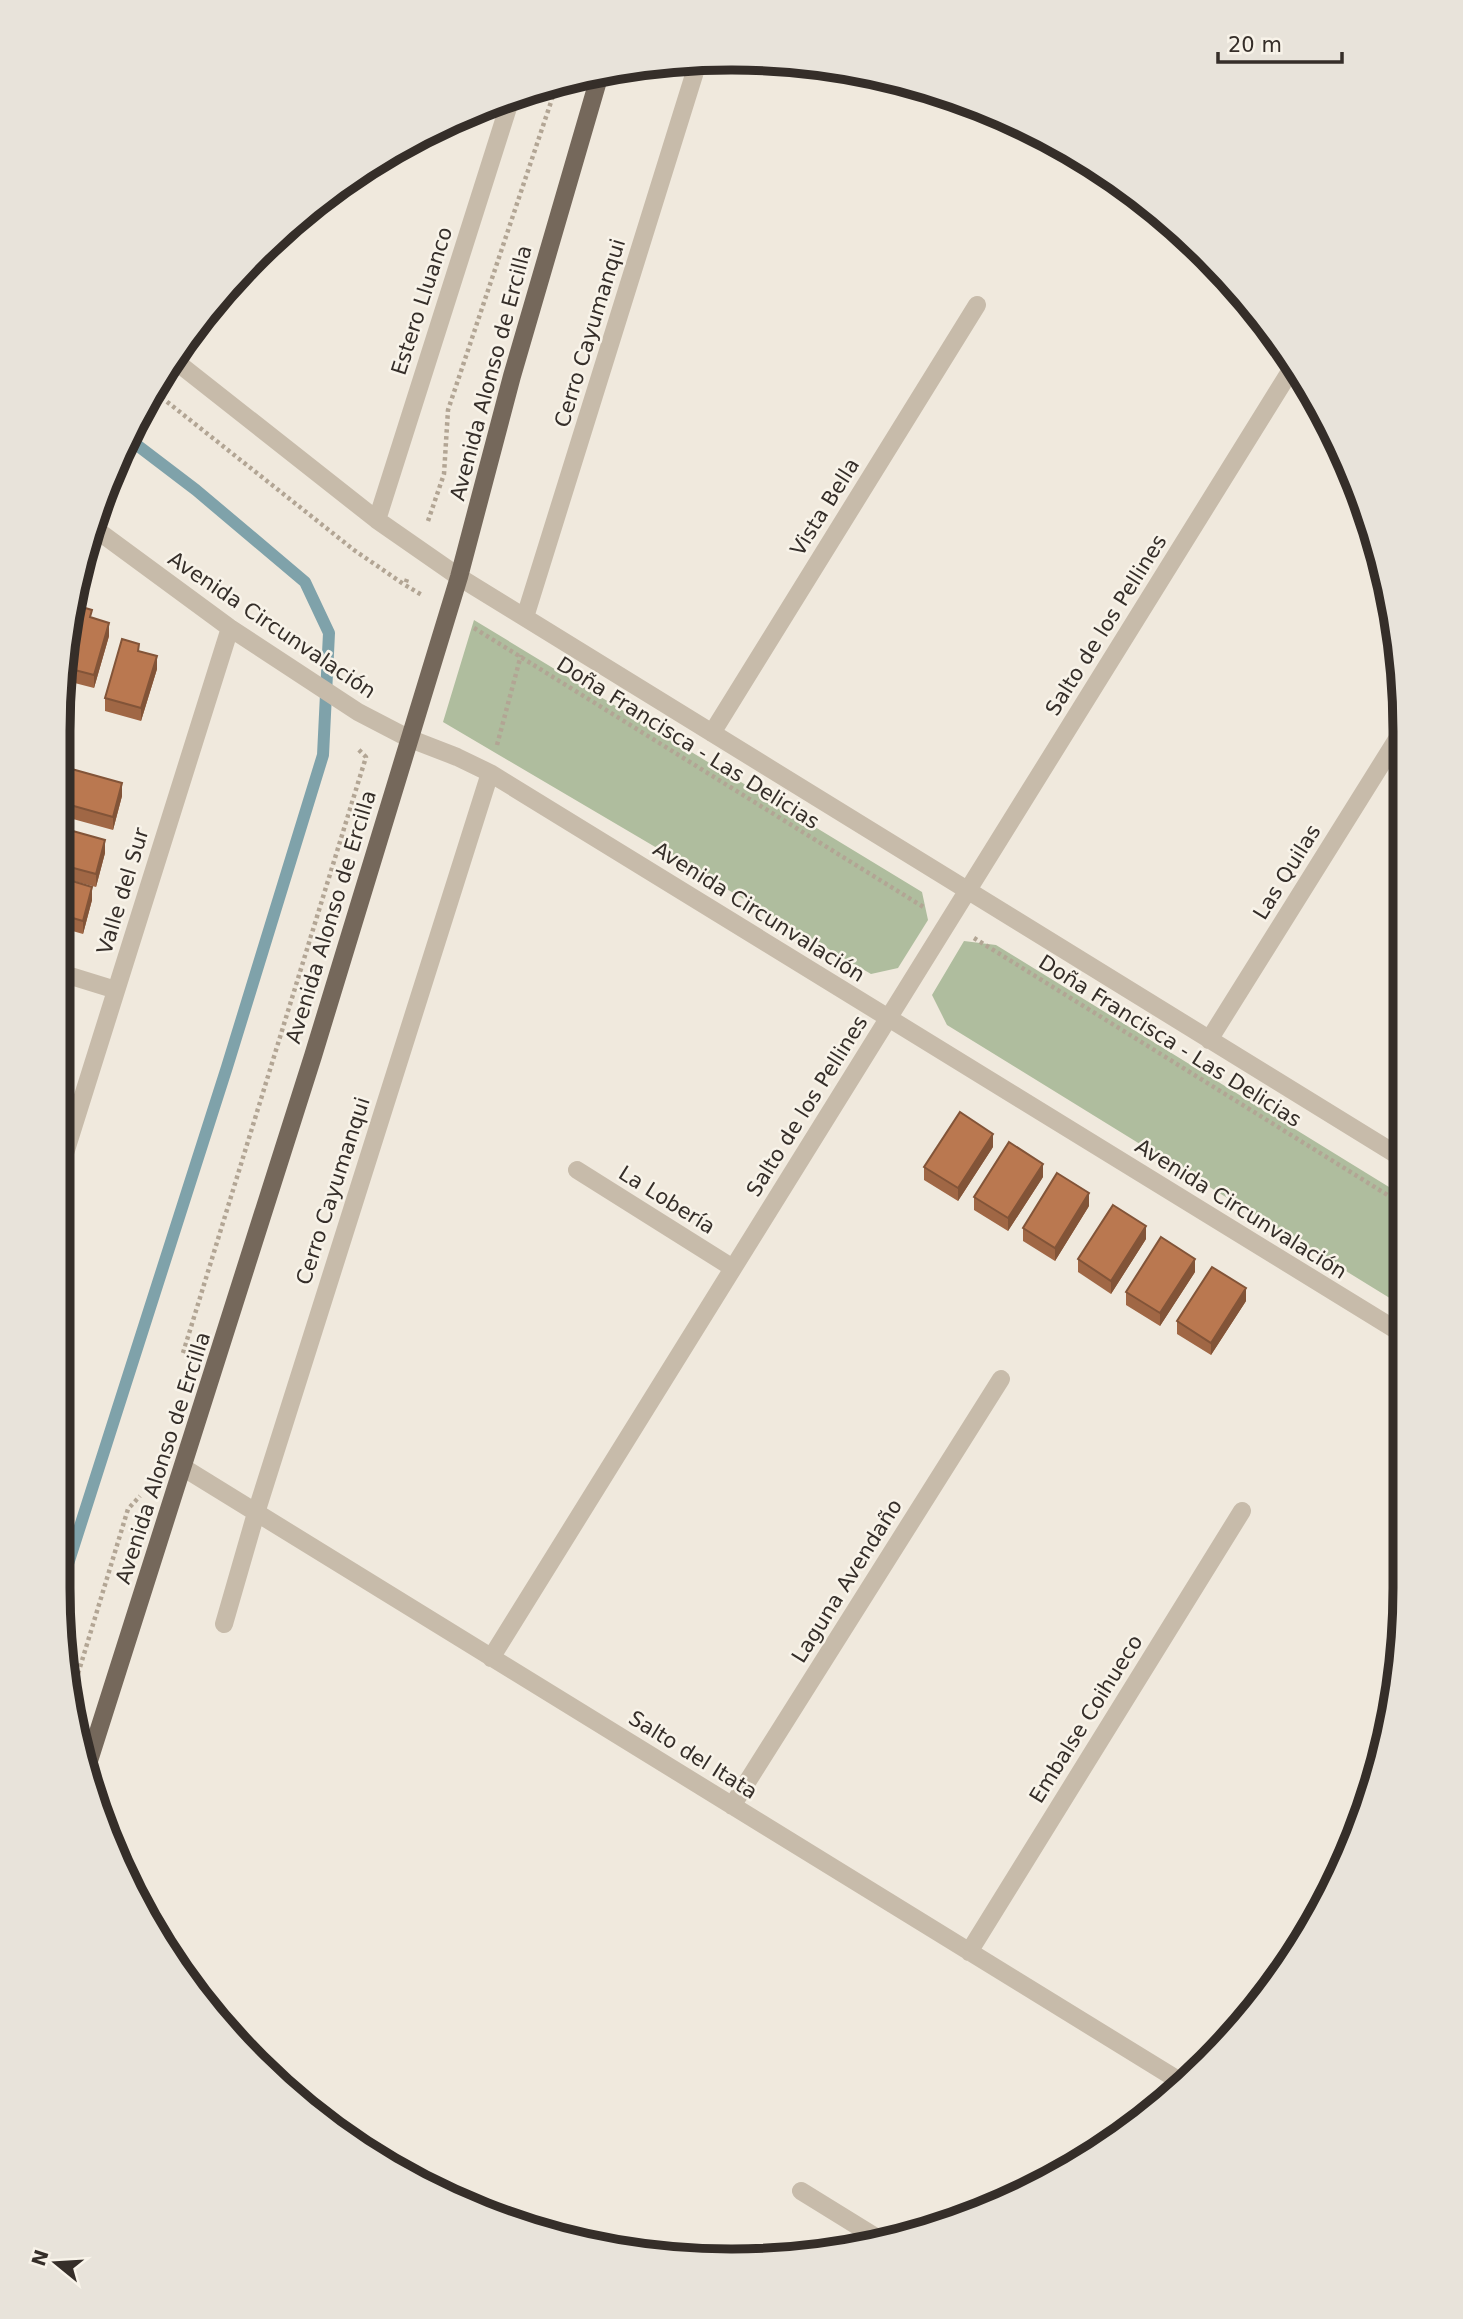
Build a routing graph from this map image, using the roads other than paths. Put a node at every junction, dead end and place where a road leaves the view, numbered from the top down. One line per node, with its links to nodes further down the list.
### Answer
1 (695, 71): 10 (street, Cerro Cayumanqui)
2 (597, 84): 9 (main road, Avenida Alonso de Ercilla)
3 (507, 109): 7 (street, Estero Lluanco)
4 (977, 305): 12 (street, Vista Bella)
5 (180, 365): 7 (street)
6 (1288, 374): 16 (street, Salto de los Pellines)
7 (377, 520): 9 (street)
8 (101, 533): 11 (street, Avenida Circunvalación)
9 (460, 577): 10 (street); 13 (main road, Avenida Alonso de Ercilla)
10 (525, 617): 12 (street)
11 (230, 628): 13 (street, Avenida Circunvalación); 18 (street, Valle del Sur)
12 (712, 733): 16 (street)
13 (408, 738): 15 (street, Avenida Circunvalación); 27 (main road, Avenida Alonso de Ercilla)
14 (1393, 745): 20 (street, Las Quilas)
15 (489, 773): 19 (street, Avenida Circunvalación); 29 (street, Cerro Cayumanqui)
16 (968, 890): 19 (street, Salto de los Pellines); 20 (street)
17 (70, 976): 18 (street)
18 (116, 990): 21 (street, Valle del Sur)
19 (888, 1018): 24 (street, Salto de los Pellines); 25 (street, Avenida Circunvalación)
20 (1209, 1040): 22 (street)
21 (70, 1136)
22 (1393, 1152)
23 (577, 1170): 24 (street, La Lobería)
24 (733, 1268): 31 (street, Salto de los Pellines)
25 (1393, 1329)
26 (1001, 1379): 33 (street, Laguna Avendaño)
27 (184, 1468): 29 (street, Salto del Itata); 32 (main road, Avenida Alonso de Ercilla)
28 (1242, 1511): 34 (street, Embalse Coihueco)
29 (256, 1513): 30 (street, Cerro Cayumanqui); 31 (street, Salto del Itata)
30 (224, 1624)
31 (491, 1658): 33 (street, Salto del Itata)
32 (92, 1753)
33 (732, 1806): 34 (street, Salto del Itata)
34 (969, 1952): 35 (street, Salto del Itata)
35 (1175, 2078)
36 (801, 2191): 37 (street)
37 (871, 2234)

